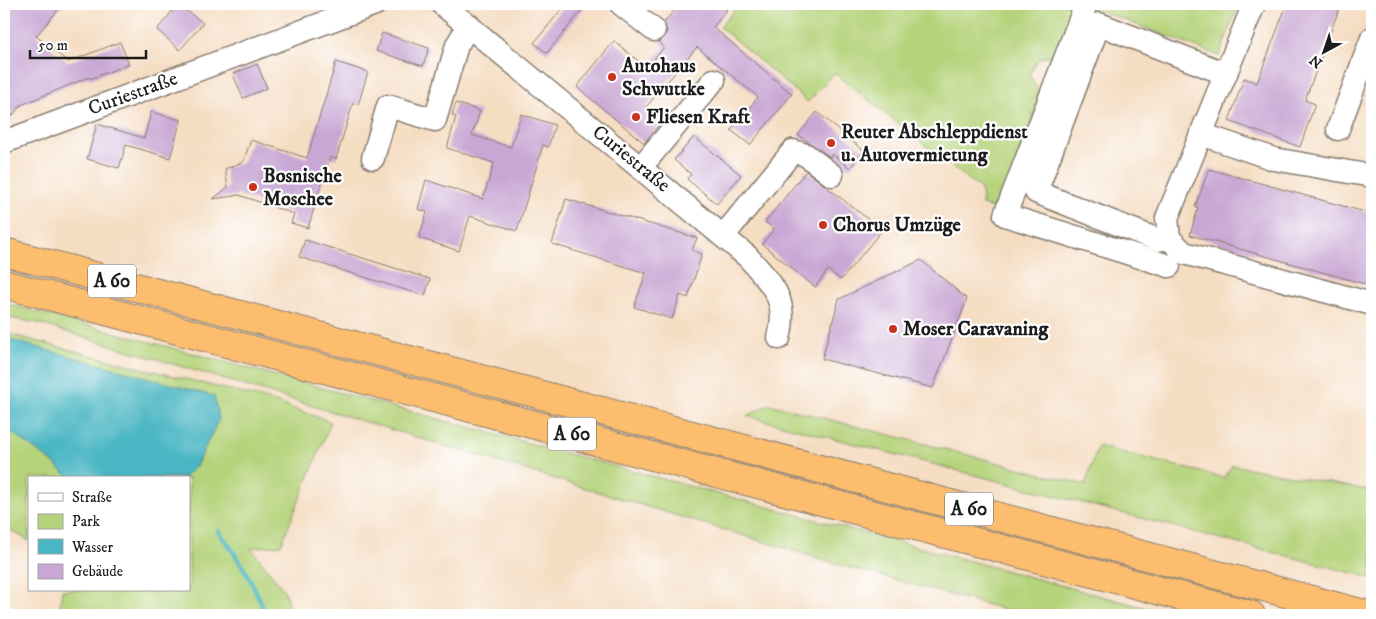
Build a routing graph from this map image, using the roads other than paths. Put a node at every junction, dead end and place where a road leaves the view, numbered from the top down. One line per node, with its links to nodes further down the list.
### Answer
1 (375, 4): 13 (street, Curiestraße)
2 (442, 4): 6 (street, Curiestraße)
3 (621, 4): 7 (street)
4 (1086, 4): 21 (street)
5 (1254, 4): 9 (street)
6 (469, 25): 14 (street); 15 (street, Curiestraße)
7 (654, 30)
8 (1372, 38): 11 (street)
9 (1226, 74): 12 (street); 19 (street)
10 (714, 80): 15 (street)
11 (1338, 129)
12 (1201, 134): 17 (street); 19 (street)
13 (4, 142)
14 (373, 158)
15 (641, 167): 18 (street, Curiestraße)
16 (832, 175): 18 (street)
17 (1372, 176)
18 (724, 235): 24 (street, Curiestraße)
19 (1169, 238): 23 (street)
20 (4, 252): 26 (highway, A 60)
21 (1169, 266)
22 (4, 284): 25 (highway, A 60)
23 (1372, 304)
24 (779, 338)
25 (1251, 615)
26 (1368, 615)

